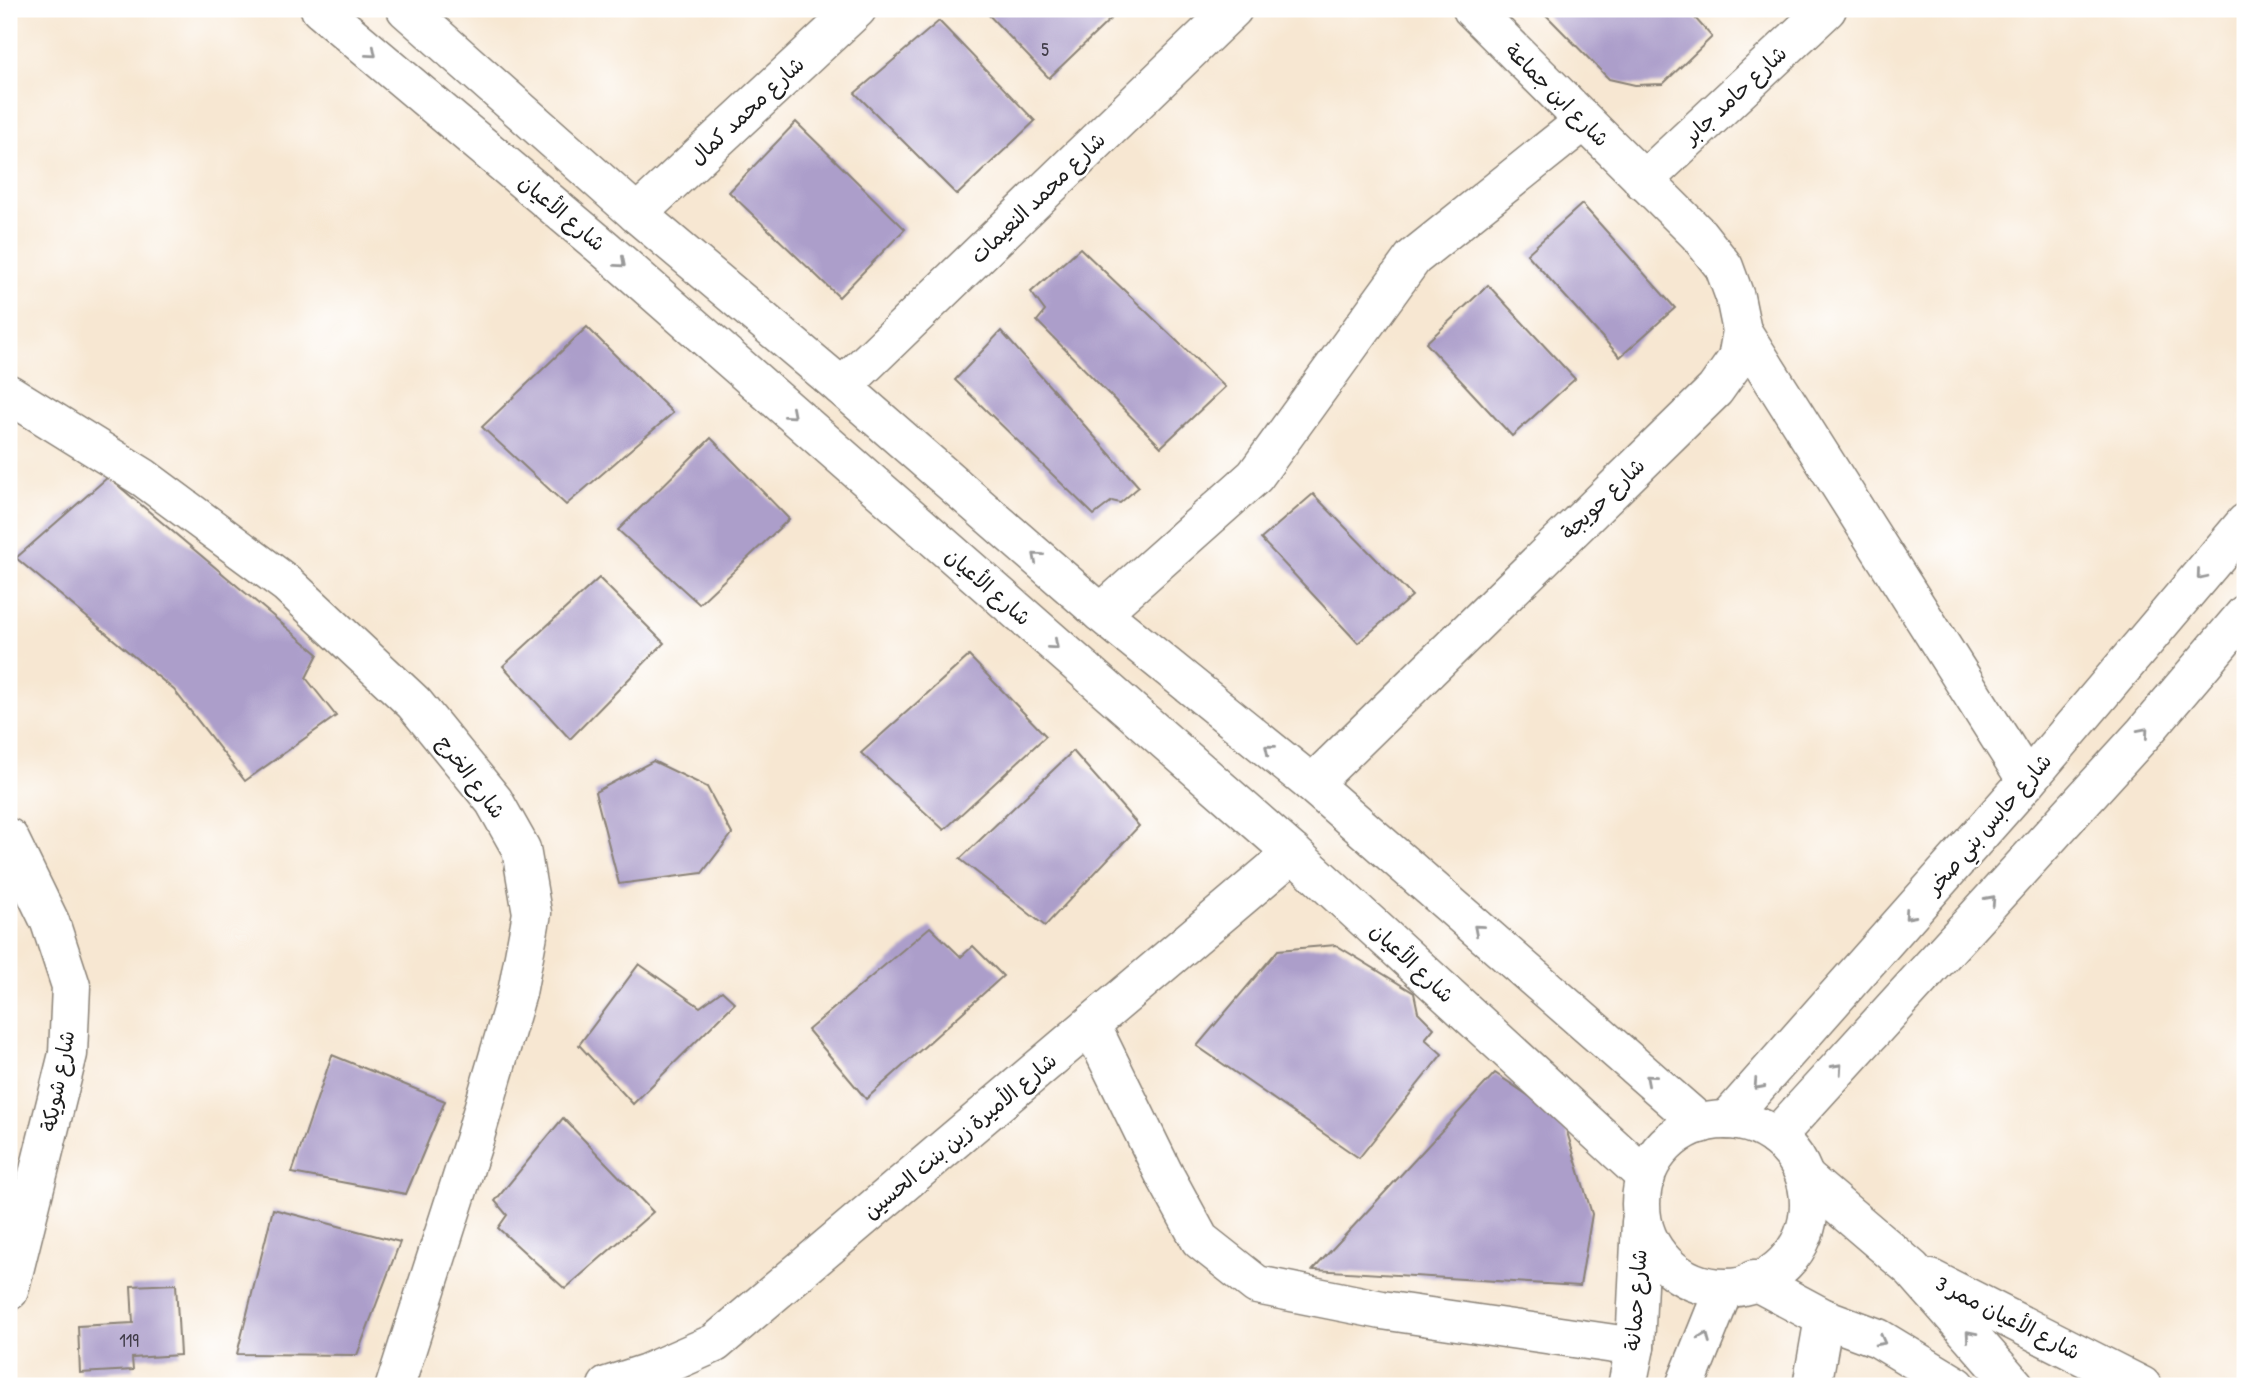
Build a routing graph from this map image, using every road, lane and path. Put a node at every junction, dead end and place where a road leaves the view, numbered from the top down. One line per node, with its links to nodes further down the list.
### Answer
1 (320, 9): 19 (street, شارع الأعيان, one-way to 19)
2 (406, 9): 9 (street)
3 (857, 9): 9 (street, شارع محمد كمال)
4 (1233, 9): 11 (street, شارع محمد النعيمات)
5 (1472, 9): 7 (street, شارع ابن جماعة)
6 (1827, 9): 8 (street, شارع حامد جابر)
7 (1583, 121): 8 (street, شارع ابن جماعة); 14 (street)
8 (1643, 181): 10 (street, شارع حويجة)
9 (637, 214): 11 (street)
10 (1742, 331): 16 (street); 17 (street, شارع حويجة)
11 (842, 387): 14 (street, one-way to 11)
12 (9, 394): 30 (street, شارع الخرج)
13 (2245, 523): 16 (street, شارع حابس بني صخر, one-way to 16)
14 (1101, 612): 17 (street, one-way to 14)
15 (2245, 614): 22 (street, one-way to 15)
16 (2027, 781): 21 (street, شارع حابس بني صخر, one-way to 21)
17 (1312, 784): 21 (street, one-way to 17)
18 (9, 838): 27 (street, شارع شويكة)
19 (1293, 853): 20 (street, شارع الأميرة زين بنت الحسين); 24 (street, شارع الأعيان)
20 (1091, 1025): 29 (street); 31 (street, شارع الأميرة زين بنت الحسين)
21 (1714, 1122): 22 (street); 24 (street)
22 (1776, 1137): 23 (street)
23 (1808, 1180): 25 (street); 26 (street)
24 (1643, 1195): 26 (street); 29 (street, شارع حمانة)
25 (1912, 1269): 36 (street, one-way to 25); 37 (street, شارع الأعيان ممر 3)
26 (1739, 1284): 28 (street); 33 (street, one-way to 26)
27 (9, 1291)
28 (1824, 1318): 34 (street); 35 (street, one-way to 35)
29 (1635, 1347): 32 (street, شارع حمانة)
30 (395, 1386)
31 (607, 1386)
32 (1627, 1386)
33 (1685, 1386)
34 (1812, 1386)
35 (1957, 1386)
36 (2015, 1386)
37 (2141, 1386)

